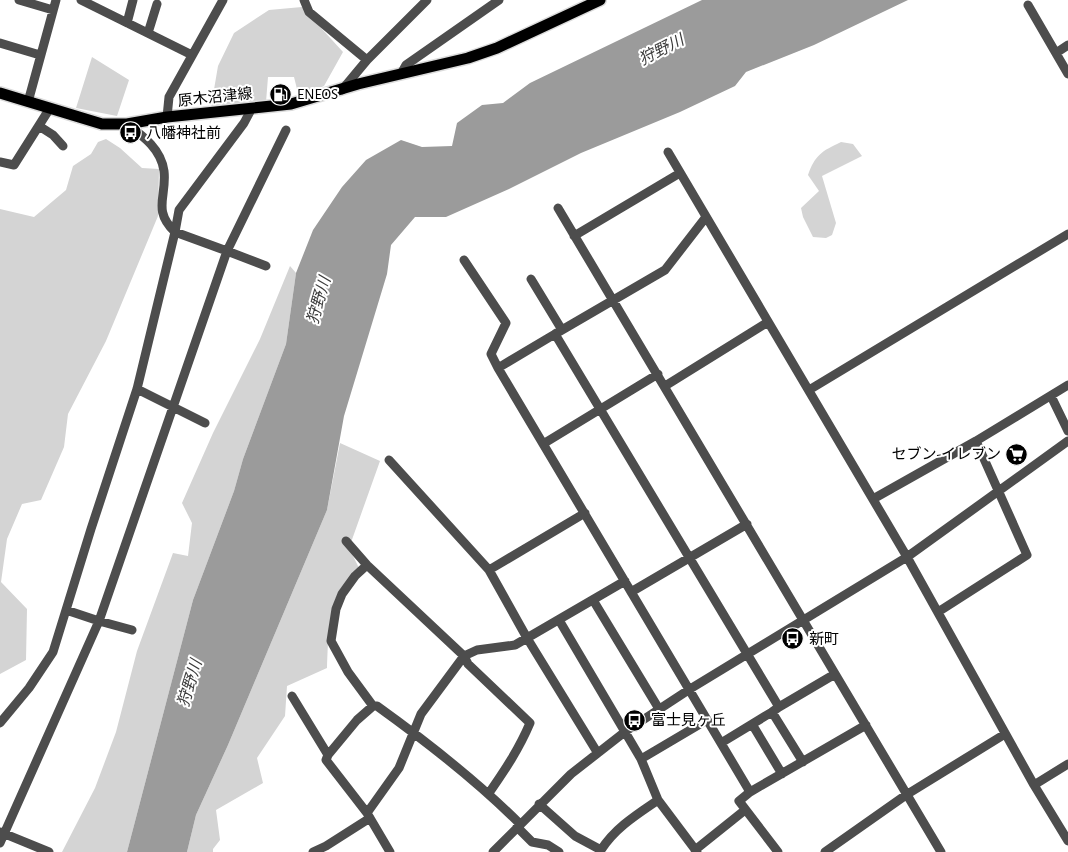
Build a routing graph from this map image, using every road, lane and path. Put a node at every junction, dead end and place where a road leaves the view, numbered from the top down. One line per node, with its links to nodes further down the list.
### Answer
1 (20, 0): 12 (street)
2 (56, 0): 12 (street)
3 (81, 0): 13 (street)
4 (134, 0): 13 (street)
5 (223, 0): 19 (street)
6 (304, 0): 20 (street)
7 (427, 0): 20 (street)
8 (499, 0): 21 (street)
9 (600, 0): 21 (main road, 原木沼津線)
10 (157, 4): 14 (street)
11 (1028, 5): 17 (street)
12 (53, 10): 18 (street)
13 (127, 23): 14 (street)
14 (148, 33): 19 (street)
15 (0, 43): 18 (street)
16 (1068, 46): 17 (street)
17 (1056, 53): 22 (street)
18 (40, 55): 25 (street)
19 (192, 55): 28 (street)
20 (367, 60): 23 (street)
21 (401, 74): 23 (main road, 原木沼津線)
22 (1068, 74)
23 (342, 90): 27 (main road, 原木沼津線)
24 (0, 94): 25 (main road, 原木沼津線)
25 (28, 102): 26 (main road, 原木沼津線)
26 (50, 108): 29 (main road, 原木沼津線); 30 (street)
27 (252, 108): 28 (main road, 原木沼津線); 38 (street)
28 (167, 117): 29 (main road, 原木沼津線)
29 (127, 124): 38 (street)
30 (39, 126): 32 (street); 34 (street)
31 (286, 130): 41 (street)
32 (63, 146)
33 (668, 152): 35 (street)
34 (0, 162)
35 (680, 173): 37 (street); 40 (street)
36 (558, 208): 40 (street)
37 (706, 217): 45 (street); 46 (street)
38 (175, 232): 41 (street); 52 (street)
39 (1068, 234): 53 (street)
40 (574, 236): 45 (street)
41 (227, 251): 43 (street); 55 (street)
42 (464, 260): 48 (street)
43 (266, 266)
44 (531, 279): 47 (street)
45 (612, 301): 47 (street); 49 (street)
46 (768, 322): 51 (street); 53 (street)
47 (559, 332): 48 (street); 56 (street)
48 (498, 368): 61 (street)
49 (658, 374): 51 (street); 56 (street)
50 (1068, 385): 54 (street)
51 (665, 386): 66 (street)
52 (137, 389): 55 (street); 75 (street)
53 (809, 390): 64 (street)
54 (1051, 396): 58 (street); 59 (street)
55 (173, 407): 57 (street); 79 (street)
56 (600, 410): 61 (street); 69 (street)
57 (206, 423)
58 (1068, 431)
59 (976, 441): 63 (street); 64 (street)
60 (1068, 441): 63 (street)
61 (543, 444): 65 (street)
62 (389, 460): 71 (street)
63 (998, 492): 68 (street); 76 (street)
64 (873, 499): 68 (street)
65 (585, 513): 71 (street); 72 (street)
66 (747, 524): 69 (street); 78 (street)
67 (346, 541): 70 (street)
68 (907, 557): 76 (street); 78 (street)
69 (689, 559): 73 (street); 82 (street)
70 (367, 565): 83 (street); 87 (street)
71 (489, 570): 81 (street)
72 (625, 581): 73 (street); 74 (street)
73 (631, 592): 85 (street)
74 (593, 600): 77 (street); 88 (street)
75 (66, 610): 79 (street); 91 (street)
76 (938, 612): 96 (street)
77 (559, 620): 81 (street); 94 (street)
78 (802, 620): 82 (street); 84 (street)
79 (99, 622): 80 (street); 113 (street)
80 (132, 630)
81 (527, 638): 83 (street); 98 (street)
82 (746, 655): 85 (street); 89 (street)
83 (464, 656): 95 (street); 106 (street)
84 (834, 674): 89 (street); 93 (street)
85 (690, 689): 88 (street); 90 (street)
86 (292, 696): 99 (street)
87 (373, 706): 95 (street); 99 (street)
88 (659, 709): 94 (street)
89 (775, 710): 92 (street); 101 (street)
90 (707, 720): 97 (street); 100 (street)
91 (0, 723)
92 (752, 724): 97 (street); 103 (street)
93 (866, 725): 101 (street); 107 (street)
94 (626, 731): 98 (street); 100 (street)
95 (414, 732): 106 (street); 111 (street)
96 (1005, 734): 104 (street); 107 (street)
97 (721, 743): 105 (street)
98 (598, 752): 109 (street)
99 (328, 755): 111 (street)
100 (642, 759): 108 (street)
101 (803, 762): 103 (street)
102 (1068, 764): 104 (street)
103 (782, 774): 105 (street)
104 (1034, 785): 114 (street)
105 (750, 792): 110 (street)
106 (490, 793): 112 (street)
107 (906, 795): 122 (street); 123 (street)
108 (658, 800): 109 (street); 115 (street)
109 (539, 804): 112 (street)
110 (745, 810): 115 (street); 121 (street)
111 (369, 815): 117 (street); 118 (street)
112 (519, 826): 119 (street); 120 (street)
113 (1, 836): 116 (street)
114 (1068, 841)
115 (696, 851)
116 (49, 852)
117 (313, 852)
118 (390, 852)
119 (493, 852)
120 (557, 852)
121 (778, 852)
122 (825, 852)
123 (941, 852)

